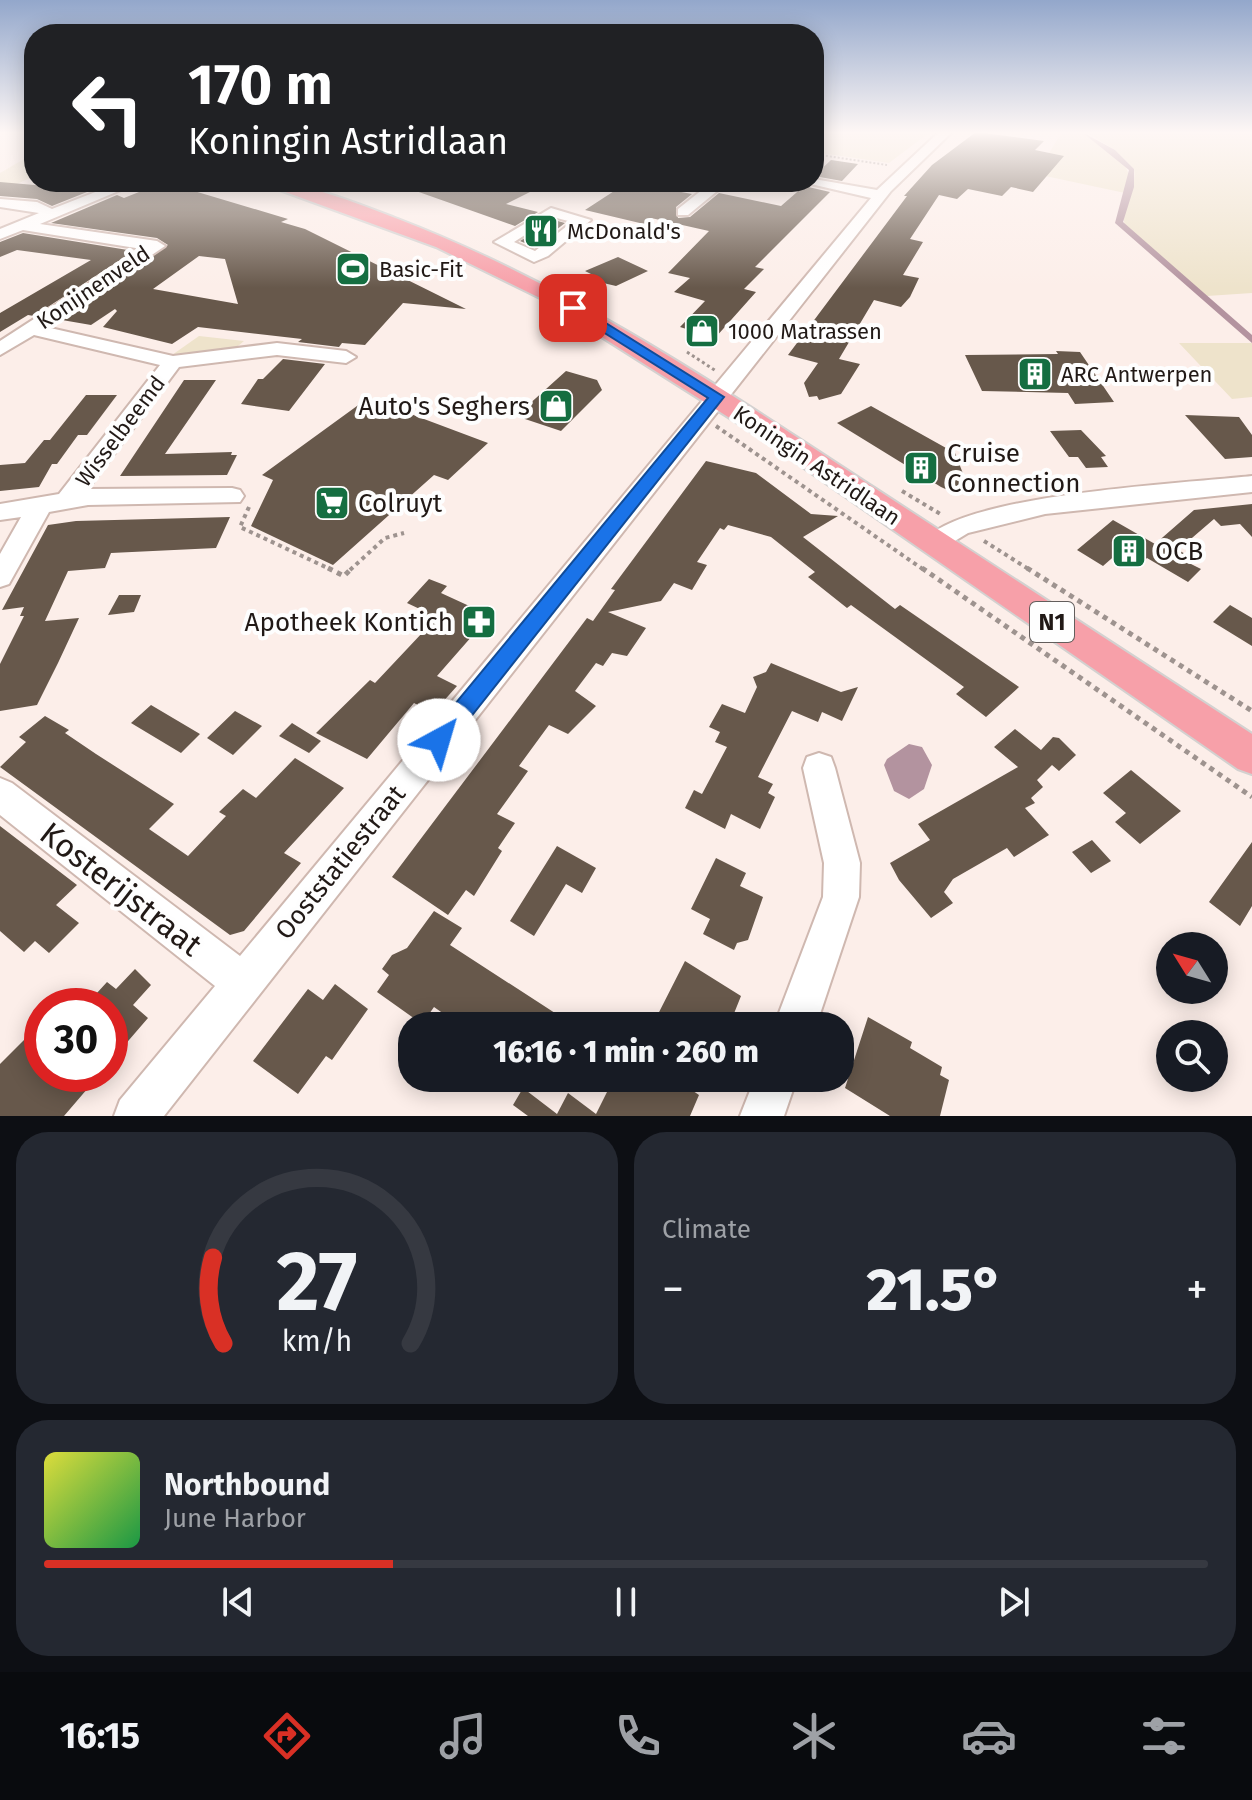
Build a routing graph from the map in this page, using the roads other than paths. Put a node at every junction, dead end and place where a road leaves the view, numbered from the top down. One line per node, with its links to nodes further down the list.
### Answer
1 (890, 184): 6 (street, Ooststatiestraat)
2 (824, 185): 6 (street)
3 (106, 192): 9 (street)
4 (290, 192): 16 (main road, Koningin Astridlaan / N1)
5 (708, 192): 8 (street)
6 (880, 195): 16 (street, Ooststatiestraat)
7 (0, 203): 9 (street)
8 (683, 212)
9 (49, 213): 10 (street)
10 (24, 226): 11 (street); 12 (street, Konijnenveld)
11 (0, 234)
12 (31, 329): 13 (street, Konijnenveld); 15 (street, Wisselbeemd)
13 (0, 349)
14 (346, 357): 15 (street)
15 (173, 362): 19 (street, Wisselbeemd)
16 (709, 407): 22 (main road, Koningin Astridlaan / N1); 27 (street, Ooststatiestraat)
17 (1252, 484): 22 (street)
18 (230, 496): 19 (street)
19 (67, 500): 20 (street)
20 (39, 507): 21 (street); 23 (street)
21 (0, 512)
22 (935, 544): 24 (main road, Koningin Astridlaan / N1)
23 (0, 577)
24 (1252, 756)
25 (819, 768): 28 (street)
26 (0, 794): 27 (street, Kosterijstraat)
27 (243, 983): 30 (street, Ooststatiestraat)
28 (800, 1012)
29 (771, 1092): 31 (street)
30 (136, 1116)
31 (762, 1116)

